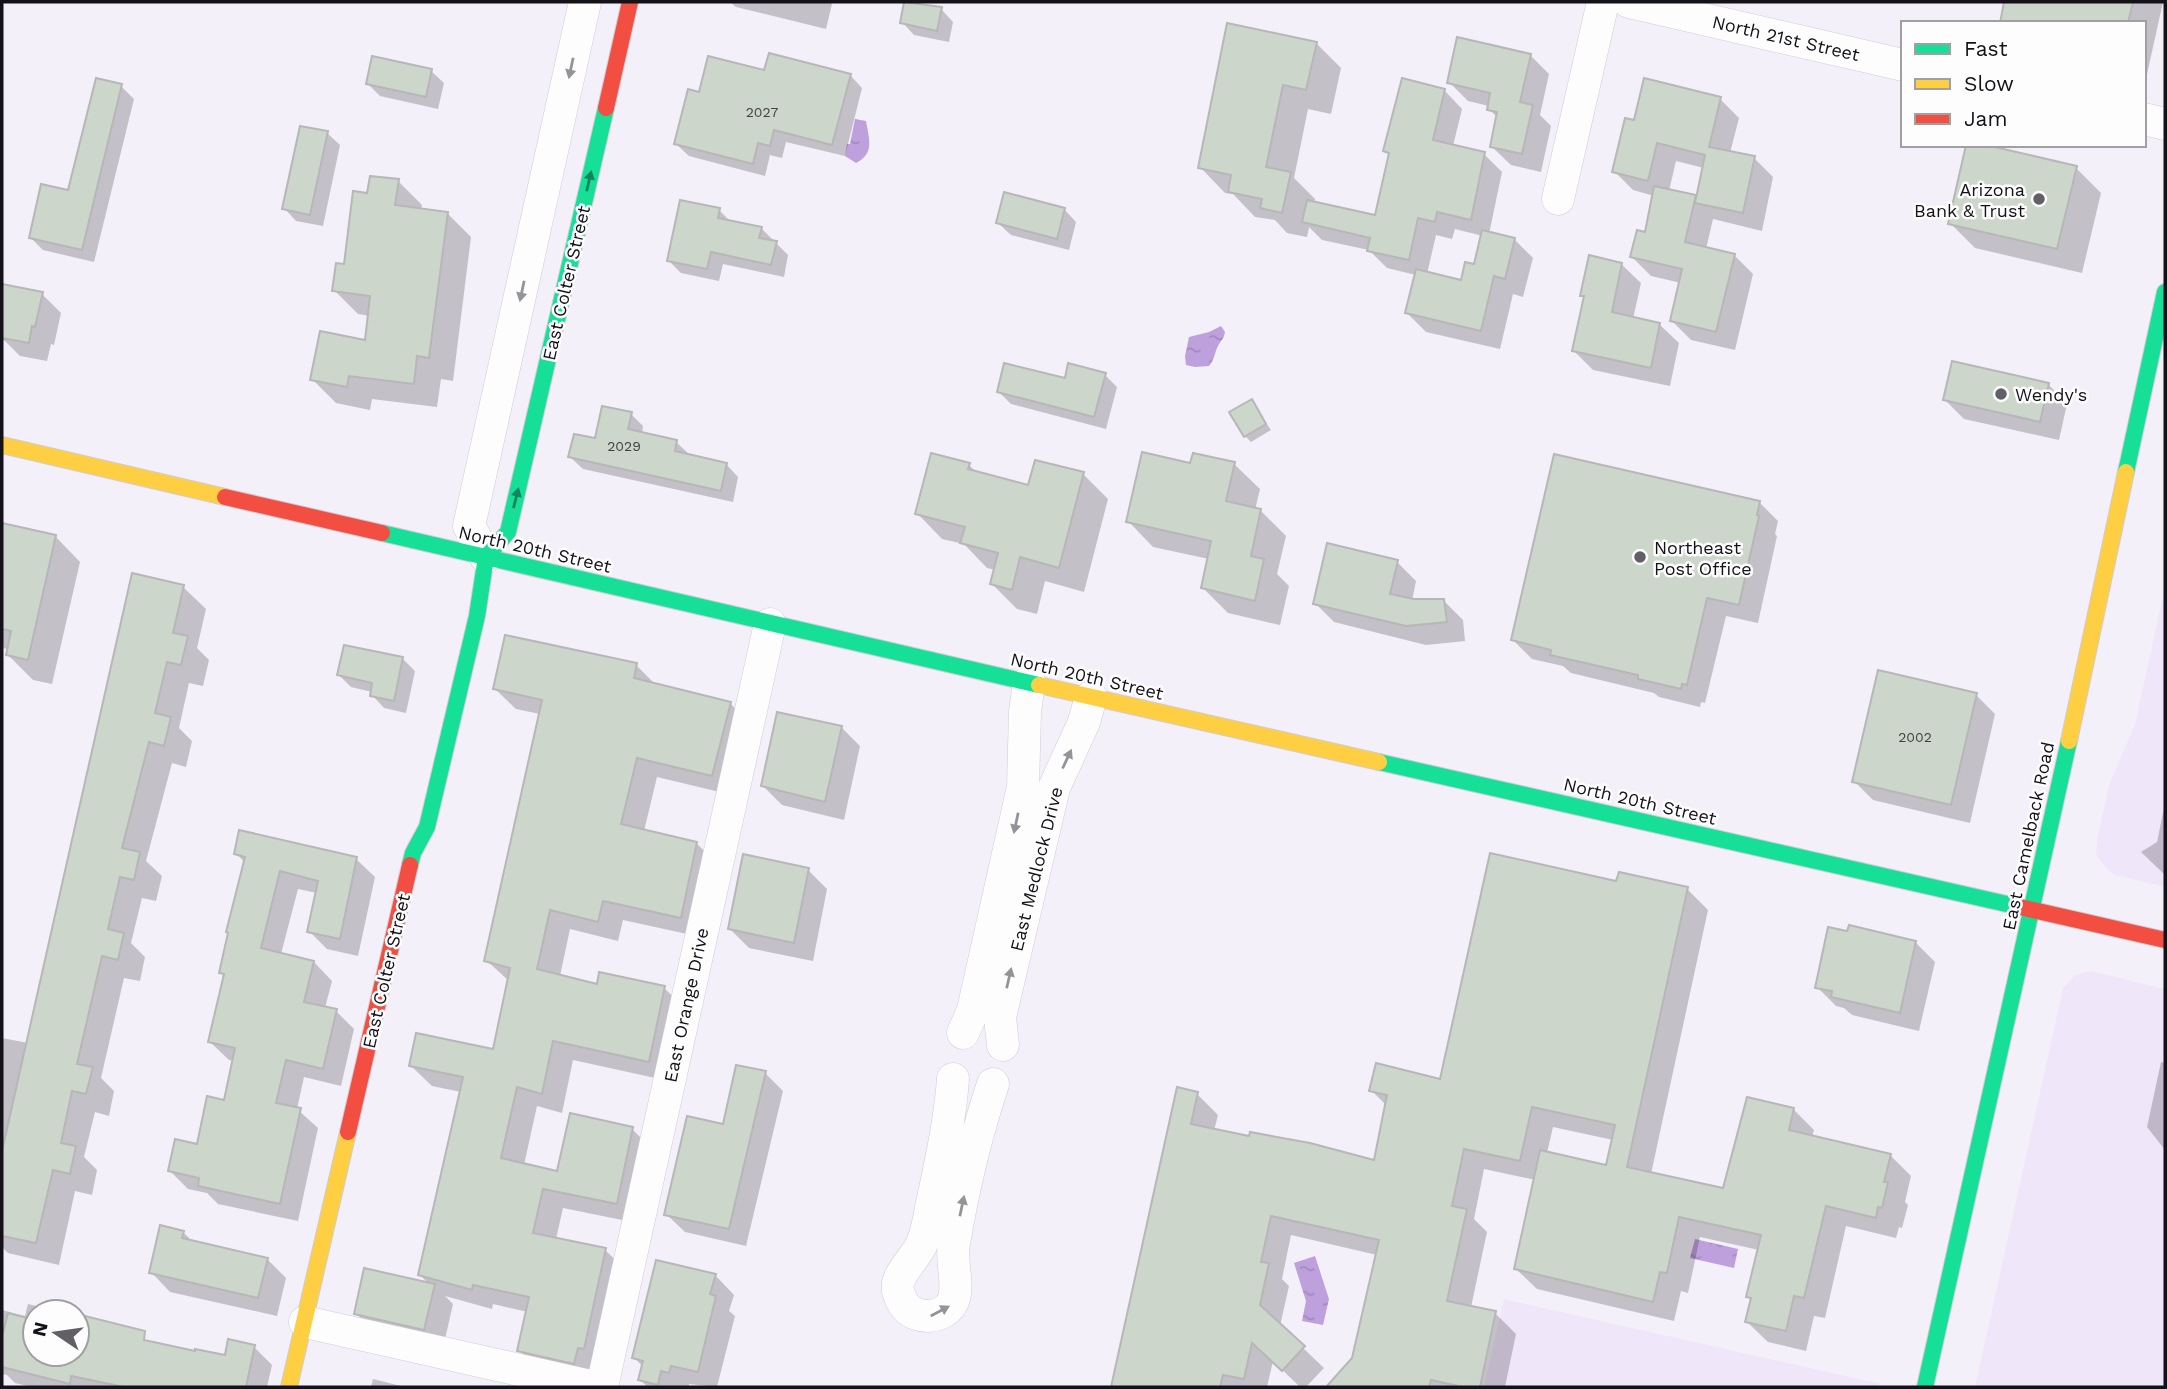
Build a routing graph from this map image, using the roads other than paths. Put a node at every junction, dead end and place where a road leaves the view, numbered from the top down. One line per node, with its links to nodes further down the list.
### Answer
1 (585, 2): 11 (street, one-way to 11)
2 (630, 2): 11 (street, East Colter Street, one-way to 2)
3 (1604, 2): 8 (street)
4 (1629, 2): 5 (street, North 21st Street)
5 (1901, 65)
6 (2146, 120): 7 (street)
7 (2165, 124)
8 (1558, 199)
9 (2165, 292): 15 (street, East Camelback Road)
10 (2, 445): 11 (street, North 20th Street)
11 (486, 557): 12 (street, North 20th Street); 21 (street, East Colter Street)
12 (770, 624): 13 (street, North 20th Street); 24 (street, East Orange Drive)
13 (1029, 682): 14 (street, North 20th Street); 17 (street, East Medlock Drive, one-way to 17)
14 (1091, 697): 15 (street, North 20th Street); 18 (street, East Medlock Drive, one-way to 14)
15 (2032, 909): 16 (street, North 20th Street); 25 (street, East Camelback Road)
16 (2165, 940)
17 (962, 1033): 18 (street); 19 (street, East Medlock Drive)
18 (1003, 1045): 20 (street, East Medlock Drive)
19 (953, 1079): 20 (street); 20 (street, East Medlock Drive, one-way to 20)
20 (993, 1084)
21 (305, 1322): 22 (street, East Colter Street); 23 (street)
22 (289, 1387)
23 (595, 1387)
24 (602, 1387)
25 (1925, 1387)

